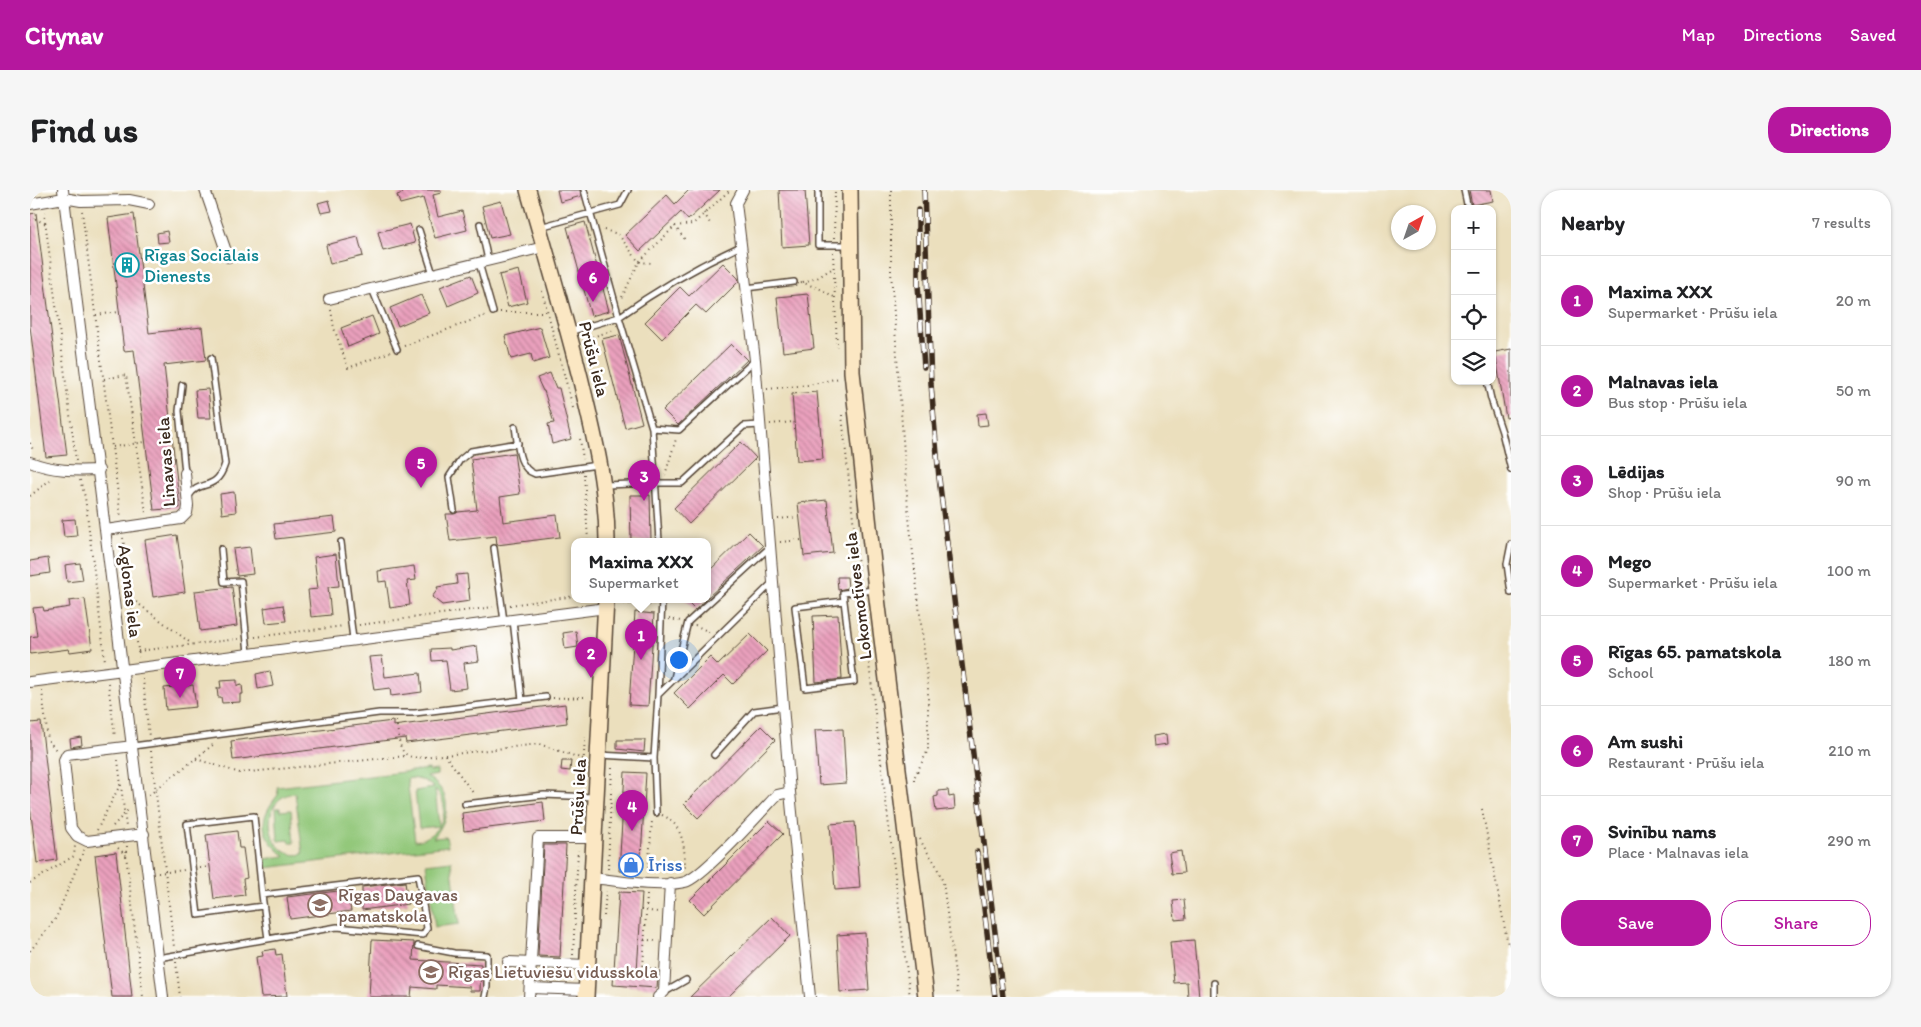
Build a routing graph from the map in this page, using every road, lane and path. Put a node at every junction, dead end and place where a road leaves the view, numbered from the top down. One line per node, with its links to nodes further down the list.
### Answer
1 (205, 190): 31 (street)
2 (528, 190): 24 (street, Prūšu iela)
3 (584, 190): 17 (lane)
4 (628, 190): 17 (lane)
5 (730, 190): 18 (path)
6 (743, 190): 29 (street)
7 (818, 190): 28 (lane)
8 (850, 190): 28 (street, Lokomotīves iela)
9 (891, 190): 138 (path)
10 (1464, 190): 16 (lane)
11 (64, 194): 12 (street); 13 (street); 77 (street, Aglonas iela)
12 (43, 200): 14 (street); 20 (path)
13 (81, 201): 15 (street); 48 (path)
14 (30, 204)
15 (149, 204)
16 (1467, 205)
17 (591, 212): 24 (lane); 25 (lane)
18 (704, 213): 22 (path); 23 (path)
19 (30, 220): 20 (path)
20 (46, 224): 76 (path)
21 (480, 224): 32 (lane)
22 (675, 226): 27 (path); 33 (path)
23 (711, 226)
24 (539, 227): 30 (street, Prūšu iela)
25 (595, 228): 33 (path); 44 (lane)
26 (419, 230): 36 (lane)
27 (685, 240)
28 (850, 244): 100 (street, Lokomotīves iela)
29 (741, 246): 41 (street); 49 (lane)
30 (544, 247): 32 (street); 51 (street, Prūšu iela)
31 (228, 258)
32 (483, 261): 36 (street); 46 (lane)
33 (639, 262): 34 (path); 44 (path)
34 (652, 263)
35 (833, 268): 38 (path)
36 (433, 274): 40 (street)
37 (794, 282): 38 (path); 41 (lane)
38 (801, 282): 42 (path)
39 (540, 285): 47 (path)
40 (372, 288): 43 (street); 53 (lane)
41 (746, 288): 55 (street)
42 (834, 297)
43 (329, 299): 53 (path)
44 (617, 306): 49 (lane)
45 (119, 312): 48 (path)
46 (493, 312): 47 (path); 53 (path)
47 (548, 312): 61 (path)
48 (96, 314): 57 (path)
49 (619, 317): 50 (lane); 51 (lane)
50 (622, 327): 52 (path); 65 (lane)
51 (568, 332): 73 (street, Prūšu iela)
52 (583, 341)
53 (397, 349)
54 (211, 358): 83 (lane)
55 (755, 360): 60 (street); 66 (lane)
56 (840, 378): 60 (path)
57 (104, 379): 69 (path); 71 (path)
58 (182, 385): 79 (lane, Linavas iela)
59 (1488, 385): 78 (lane)
60 (758, 390): 63 (street)
61 (574, 412)
62 (794, 422): 63 (path)
63 (760, 425): 80 (lane); 86 (street)
64 (514, 427): 70 (lane)
65 (652, 428): 66 (lane); 80 (lane)
66 (679, 430): 80 (path)
67 (579, 431): 74 (path)
68 (145, 442): 69 (path)
69 (136, 443): 71 (path); 87 (path)
70 (518, 443): 74 (lane); 84 (lane)
71 (113, 447): 88 (path)
72 (30, 462): 75 (street)
73 (600, 465): 74 (lane); 81 (street, Prūšu iela)
74 (584, 467): 90 (path)
75 (62, 470): 76 (street); 82 (path)
76 (77, 470): 77 (street); 114 (path)
77 (99, 470): 89 (street, Aglonas iela)
78 (1511, 470)
79 (185, 473): 83 (street, Linavas iela)
80 (658, 483): 81 (lane); 92 (lane)
81 (603, 486): 91 (street, Prūšu iela)
82 (30, 496)
83 (188, 499): 87 (street, Linavas iela)
84 (454, 510)
85 (799, 517): 86 (path)
86 (769, 520): 96 (street)
87 (147, 525): 88 (street, Linavas iela)
88 (122, 528): 89 (street, Linavas iela); 102 (path)
89 (106, 530): 113 (street, Aglonas iela)
90 (588, 538)
91 (607, 538)
92 (659, 538)
93 (802, 540): 96 (path)
94 (341, 542): 109 (lane)
95 (1511, 544): 101 (lane)
96 (771, 545): 99 (street); 103 (lane)
97 (221, 548): 111 (lane)
98 (494, 548): 108 (lane)
99 (774, 581): 115 (lane); 122 (street)
100 (876, 590): 104 (lane); 189 (street, Lokomotīves iela)
101 (1511, 593)
102 (131, 598): 110 (path); 112 (path)
103 (711, 601)
104 (844, 601): 104 (lane)
105 (611, 603): 108 (street); 127 (street, Prūšu iela)
106 (662, 603): 118 (lane)
107 (708, 603): 115 (lane)
108 (509, 620): 109 (street); 121 (lane)
109 (354, 640): 111 (street)
110 (192, 644)
111 (248, 653): 112 (street)
112 (142, 666): 113 (street); 125 (path)
113 (124, 669): 114 (street); 126 (street, Aglonas iela)
114 (107, 671): 116 (street)
115 (674, 679): 118 (lane)
116 (41, 680): 117 (street); 134 (path)
117 (30, 682)
118 (658, 695): 131 (lane)
119 (546, 697): 120 (path); 121 (lane)
120 (587, 697)
121 (522, 700): 123 (lane)
122 (784, 707): 130 (lane); 137 (street)
123 (394, 713): 124 (lane); 129 (path)
124 (228, 734): 125 (lane); 132 (path)
125 (150, 744): 126 (lane); 136 (path)
126 (133, 746): 134 (street); 140 (street, Aglonas iela)
127 (599, 754): 131 (lane); 139 (street, Prūšu iela)
128 (445, 755): 129 (path); 133 (path); 141 (path)
129 (406, 756): 132 (path)
130 (714, 756)
131 (654, 758): 144 (lane)
132 (196, 759): 136 (path)
133 (583, 759)
134 (64, 760): 147 (street)
135 (121, 783): 150 (path)
136 (156, 791): 140 (path); 153 (path)
137 (790, 792): 156 (street); 188 (street)
138 (914, 792)
139 (597, 797): 141 (lane); 148 (street, Prūšu iela)
140 (140, 801): 146 (street, Aglonas iela); 149 (path)
141 (479, 802): 142 (lane)
142 (465, 804)
143 (1482, 809): 169 (path)
144 (656, 814): 156 (path); 158 (path)
145 (918, 833): 190 (path)
146 (144, 834): 149 (street); 154 (street, Aglonas iela)
147 (77, 836): 150 (street); 157 (path)
148 (595, 838): 155 (street, Prūšu iela); 175 (street)
149 (103, 839): 150 (street)
150 (89, 840): 171 (path)
151 (210, 867): 152 (path)
152 (192, 869): 153 (path); 160 (lane); 161 (lane)
153 (165, 872): 154 (path); 172 (path)
154 (149, 874): 173 (street, Aglonas iela)
155 (593, 878): 158 (street); 176 (street, Prūšu iela)
156 (685, 882): 159 (street)
157 (30, 883)
158 (648, 883): 159 (street); 163 (path)
159 (670, 884): 164 (street)
160 (262, 895): 161 (lane); 165 (lane)
161 (263, 906): 165 (lane)
162 (641, 910): 163 (path)
163 (646, 911): 164 (path); 167 (path)
164 (668, 913): 168 (street)
165 (268, 939): 172 (lane)
166 (639, 939): 167 (path)
167 (644, 940): 168 (path); 178 (path)
168 (667, 942): 179 (street)
169 (1511, 944)
170 (418, 946): 187 (lane)
171 (30, 951)
172 (175, 955): 173 (lane); 186 (path)
173 (158, 958): 185 (street, Aglonas iela)
174 (508, 962): 175 (street)
175 (531, 963): 176 (street); 182 (street)
176 (588, 965): 183 (street, Prūšu iela)
177 (638, 968): 178 (path)
178 (643, 968): 179 (path)
179 (666, 970): 184 (street)
180 (686, 980): 184 (lane)
181 (1214, 983): 191 (lane)
182 (529, 992): 183 (street)
183 (589, 995)
184 (661, 995)
185 (163, 997)
186 (180, 997)
187 (485, 997)
188 (810, 997)
189 (926, 997)
190 (958, 997)
191 (1214, 997)

